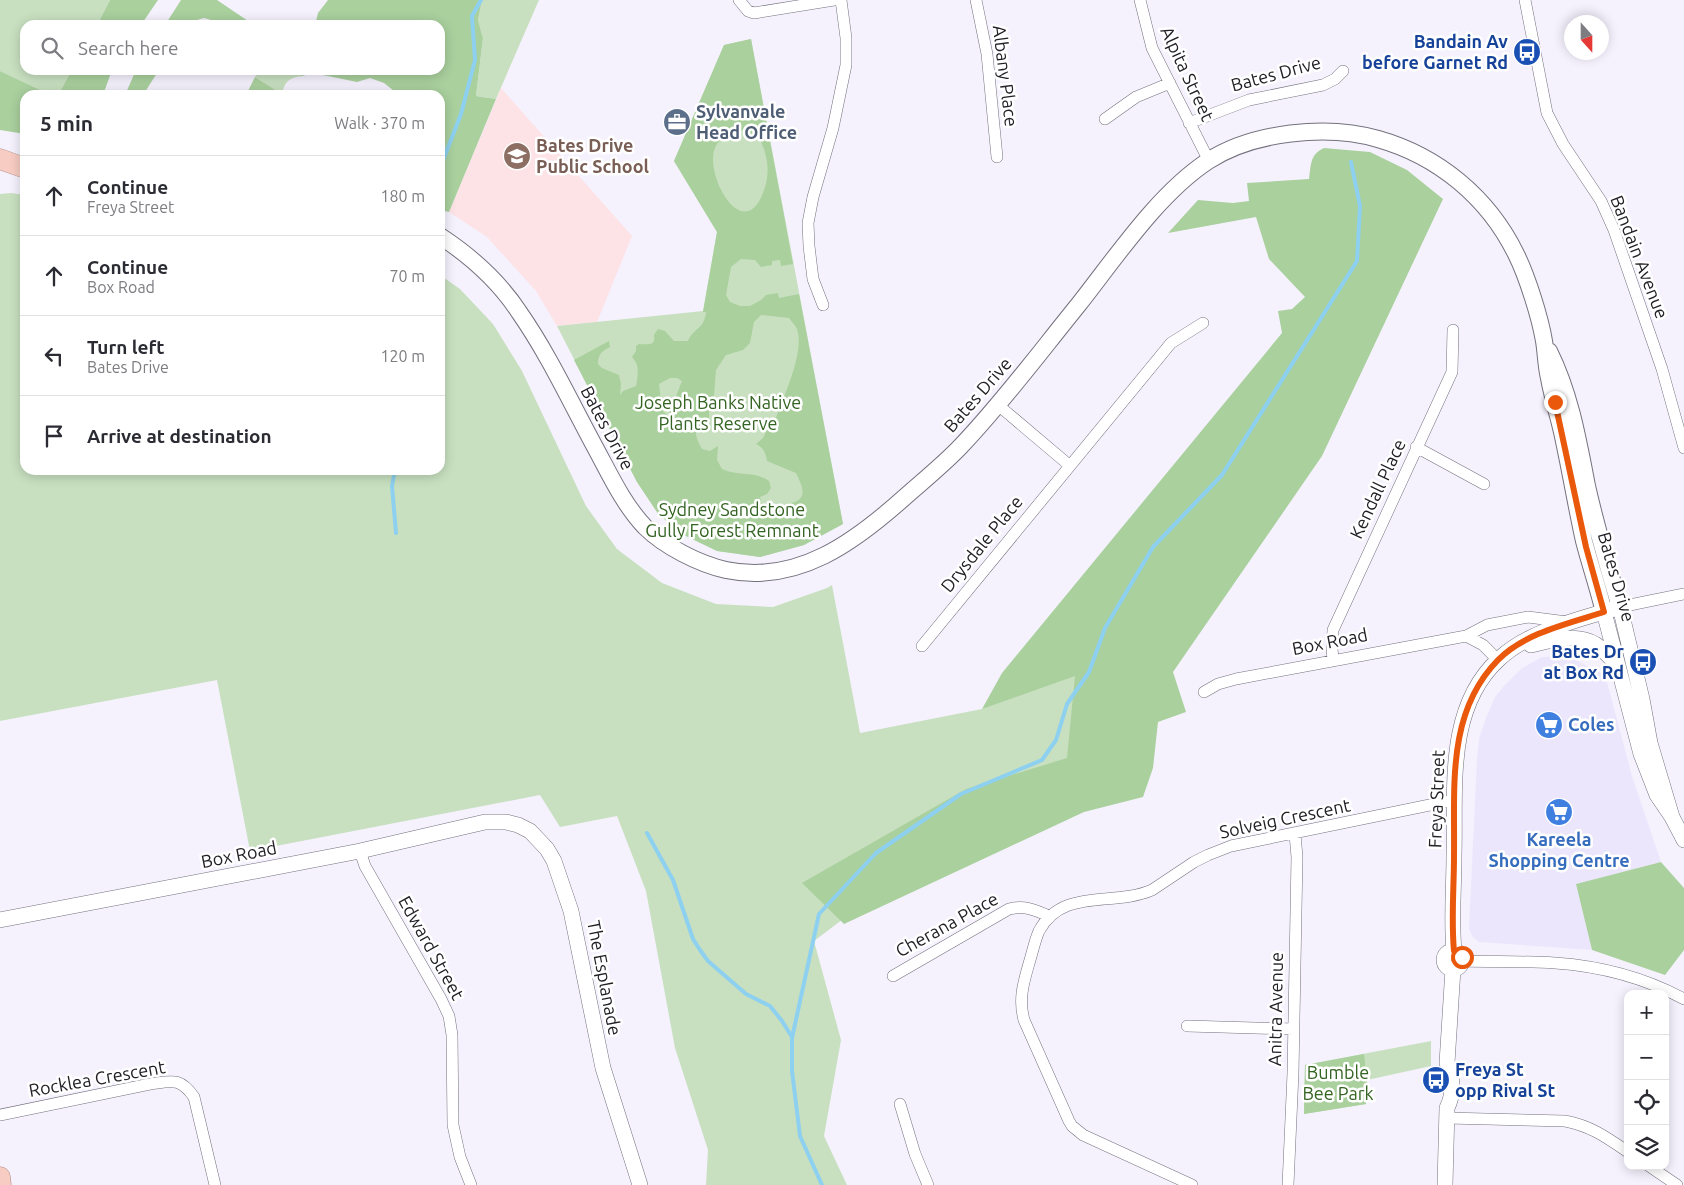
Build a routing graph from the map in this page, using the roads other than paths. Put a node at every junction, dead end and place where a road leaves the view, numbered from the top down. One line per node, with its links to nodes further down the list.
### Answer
1 (739, 0): 2 (street)
2 (834, 0)
3 (841, 0): 20 (street)
4 (976, 0): 11 (street, Albany Place)
5 (1140, 0): 8 (street, Alpita Street)
6 (1525, 0): 26 (street, Bandain Avenue)
7 (1343, 71): 10 (street, Bates Drive)
8 (1170, 84): 9 (street); 10 (street, Alpita Street)
9 (1105, 119)
10 (1189, 122): 13 (street, Alpita Street)
11 (997, 157)
12 (0, 159): 15 (highway)
13 (1209, 161): 23 (main road, Bates Drive); 24 (main road, Bates Drive)
14 (0, 164): 16 (main road)
15 (20, 166)
16 (20, 167)
17 (20, 168): 18 (highway)
18 (0, 174)
19 (445, 239): 24 (main road, Bates Drive)
20 (823, 305)
21 (1204, 323): 27 (street, Drysdale Place)
22 (1453, 330): 25 (street, Kendall Place)
23 (1544, 340): 30 (main road, Bates Drive); 31 (main road, Bates Drive)
24 (998, 405): 27 (street)
25 (1416, 447): 28 (street); 36 (street, Kendall Place)
26 (1684, 448)
27 (1069, 465): 34 (street, Drysdale Place)
28 (1484, 484)
29 (1684, 594): 30 (street, Box Road)
30 (1620, 607): 31 (street, Box Road); 40 (street, Bates Drive)
31 (1604, 612): 32 (street, Box Road); 37 (street, Bates Drive)
32 (1571, 622): 33 (street, Box Road); 35 (street, Box Road)
33 (1466, 636): 35 (street); 36 (street, Box Road)
34 (922, 646)
35 (1502, 656): 37 (street); 39 (street, Freya Street)
36 (1333, 661): 38 (street, Box Road)
37 (1619, 666): 40 (street, Bates Drive)
38 (1204, 692)
39 (1454, 800): 42 (street, Solveig Crescent); 47 (street, Freya Street)
40 (1672, 817): 43 (street, Bates Drive)
41 (484, 822): 44 (street, Box Road); 61 (street, The Esplanade)
42 (1295, 834): 45 (street, Solveig Crescent); 51 (street, Anitra Avenue)
43 (1684, 840)
44 (360, 851): 46 (street, Box Road); 60 (street, Edward Street)
45 (1049, 916): 48 (street, Cherana Place); 63 (street, Solveig Crescent)
46 (0, 920)
47 (1456, 961): 49 (street); 53 (street, Freya Street)
48 (892, 976)
49 (1684, 998)
50 (1187, 1026): 51 (street)
51 (1293, 1029): 64 (street, Anitra Avenue)
52 (900, 1104): 62 (street)
53 (1447, 1113): 55 (street); 65 (street, Freya Street)
54 (0, 1115): 59 (street, Rocklea Crescent)
55 (1624, 1149)
56 (1655, 1170): 66 (street)
57 (0, 1177): 58 (highway)
58 (1, 1185)
59 (216, 1185)
60 (471, 1185)
61 (640, 1185)
62 (928, 1185)
63 (1192, 1185)
64 (1288, 1185)
65 (1445, 1185)
66 (1677, 1185)

